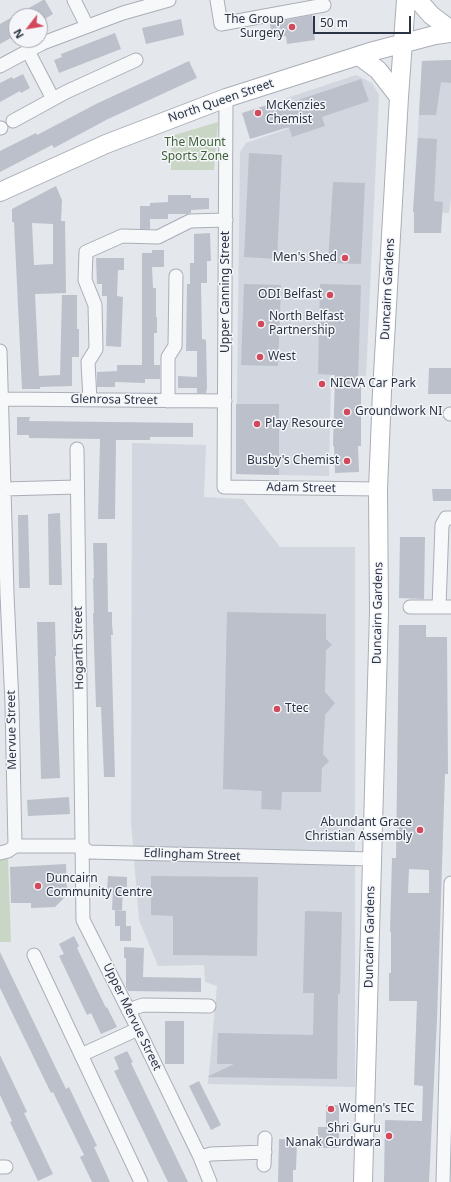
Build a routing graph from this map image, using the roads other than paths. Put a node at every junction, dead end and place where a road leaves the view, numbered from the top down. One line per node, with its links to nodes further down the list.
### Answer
1 (74, 0): 7 (street)
2 (169, 0): 7 (street)
3 (217, 0): 6 (street)
4 (406, 0): 9 (street, Duncairn Gardens)
5 (418, 0): 8 (street)
6 (324, 5)
7 (87, 26): 10 (street)
8 (451, 32): 9 (street, North Queen Street)
9 (403, 44): 11 (street, North Queen Street); 14 (street, Duncairn Gardens)
10 (28, 51): 13 (street); 16 (street)
11 (359, 56): 14 (street); 15 (street, North Queen Street)
12 (136, 60): 16 (street)
13 (0, 66)
14 (399, 97): 30 (street, Duncairn Gardens)
15 (226, 98): 18 (street, North Queen Street); 19 (street, Upper Canning Street)
16 (53, 99): 17 (street)
17 (5, 126)
18 (0, 192)
19 (226, 220): 23 (street); 25 (street, Upper Canning Street)
20 (176, 276): 24 (street)
21 (0, 351): 22 (street, Mervue Street)
22 (2, 399): 23 (street, Glenrosa Street); 29 (street, Mervue Street)
23 (90, 400): 24 (street, Glenrosa Street)
24 (168, 401): 25 (street, Glenrosa Street)
25 (225, 402): 28 (street, Upper Canning Street)
26 (77, 449): 27 (street, Hogarth Street)
27 (77, 487): 29 (street); 37 (street, Hogarth Street)
28 (224, 487): 30 (street, Adam Street)
29 (4, 489): 32 (street, Mervue Street)
30 (378, 489): 39 (street, Duncairn Gardens)
31 (451, 518): 34 (street)
32 (3, 594): 35 (street, Mervue Street)
33 (410, 607): 34 (street)
34 (445, 607)
35 (6, 704): 36 (street, Mervue Street)
36 (15, 846): 37 (street, Edlingham Street); 38 (street)
37 (81, 846): 39 (street, Edlingham Street); 43 (street, Upper Mervue Street)
38 (0, 853)
39 (372, 859): 51 (street, Duncairn Gardens)
40 (451, 883): 46 (street)
41 (34, 954): 45 (street)
42 (209, 1006): 43 (street)
43 (128, 1010): 44 (street, Upper Mervue Street)
44 (138, 1029): 45 (street); 48 (street, Upper Mervue Street)
45 (81, 1055): 49 (street)
46 (448, 1123): 52 (street)
47 (266, 1138): 48 (street)
48 (200, 1157): 50 (street, Upper Mervue Street)
49 (141, 1182)
50 (210, 1182)
51 (363, 1182)
52 (443, 1182)

